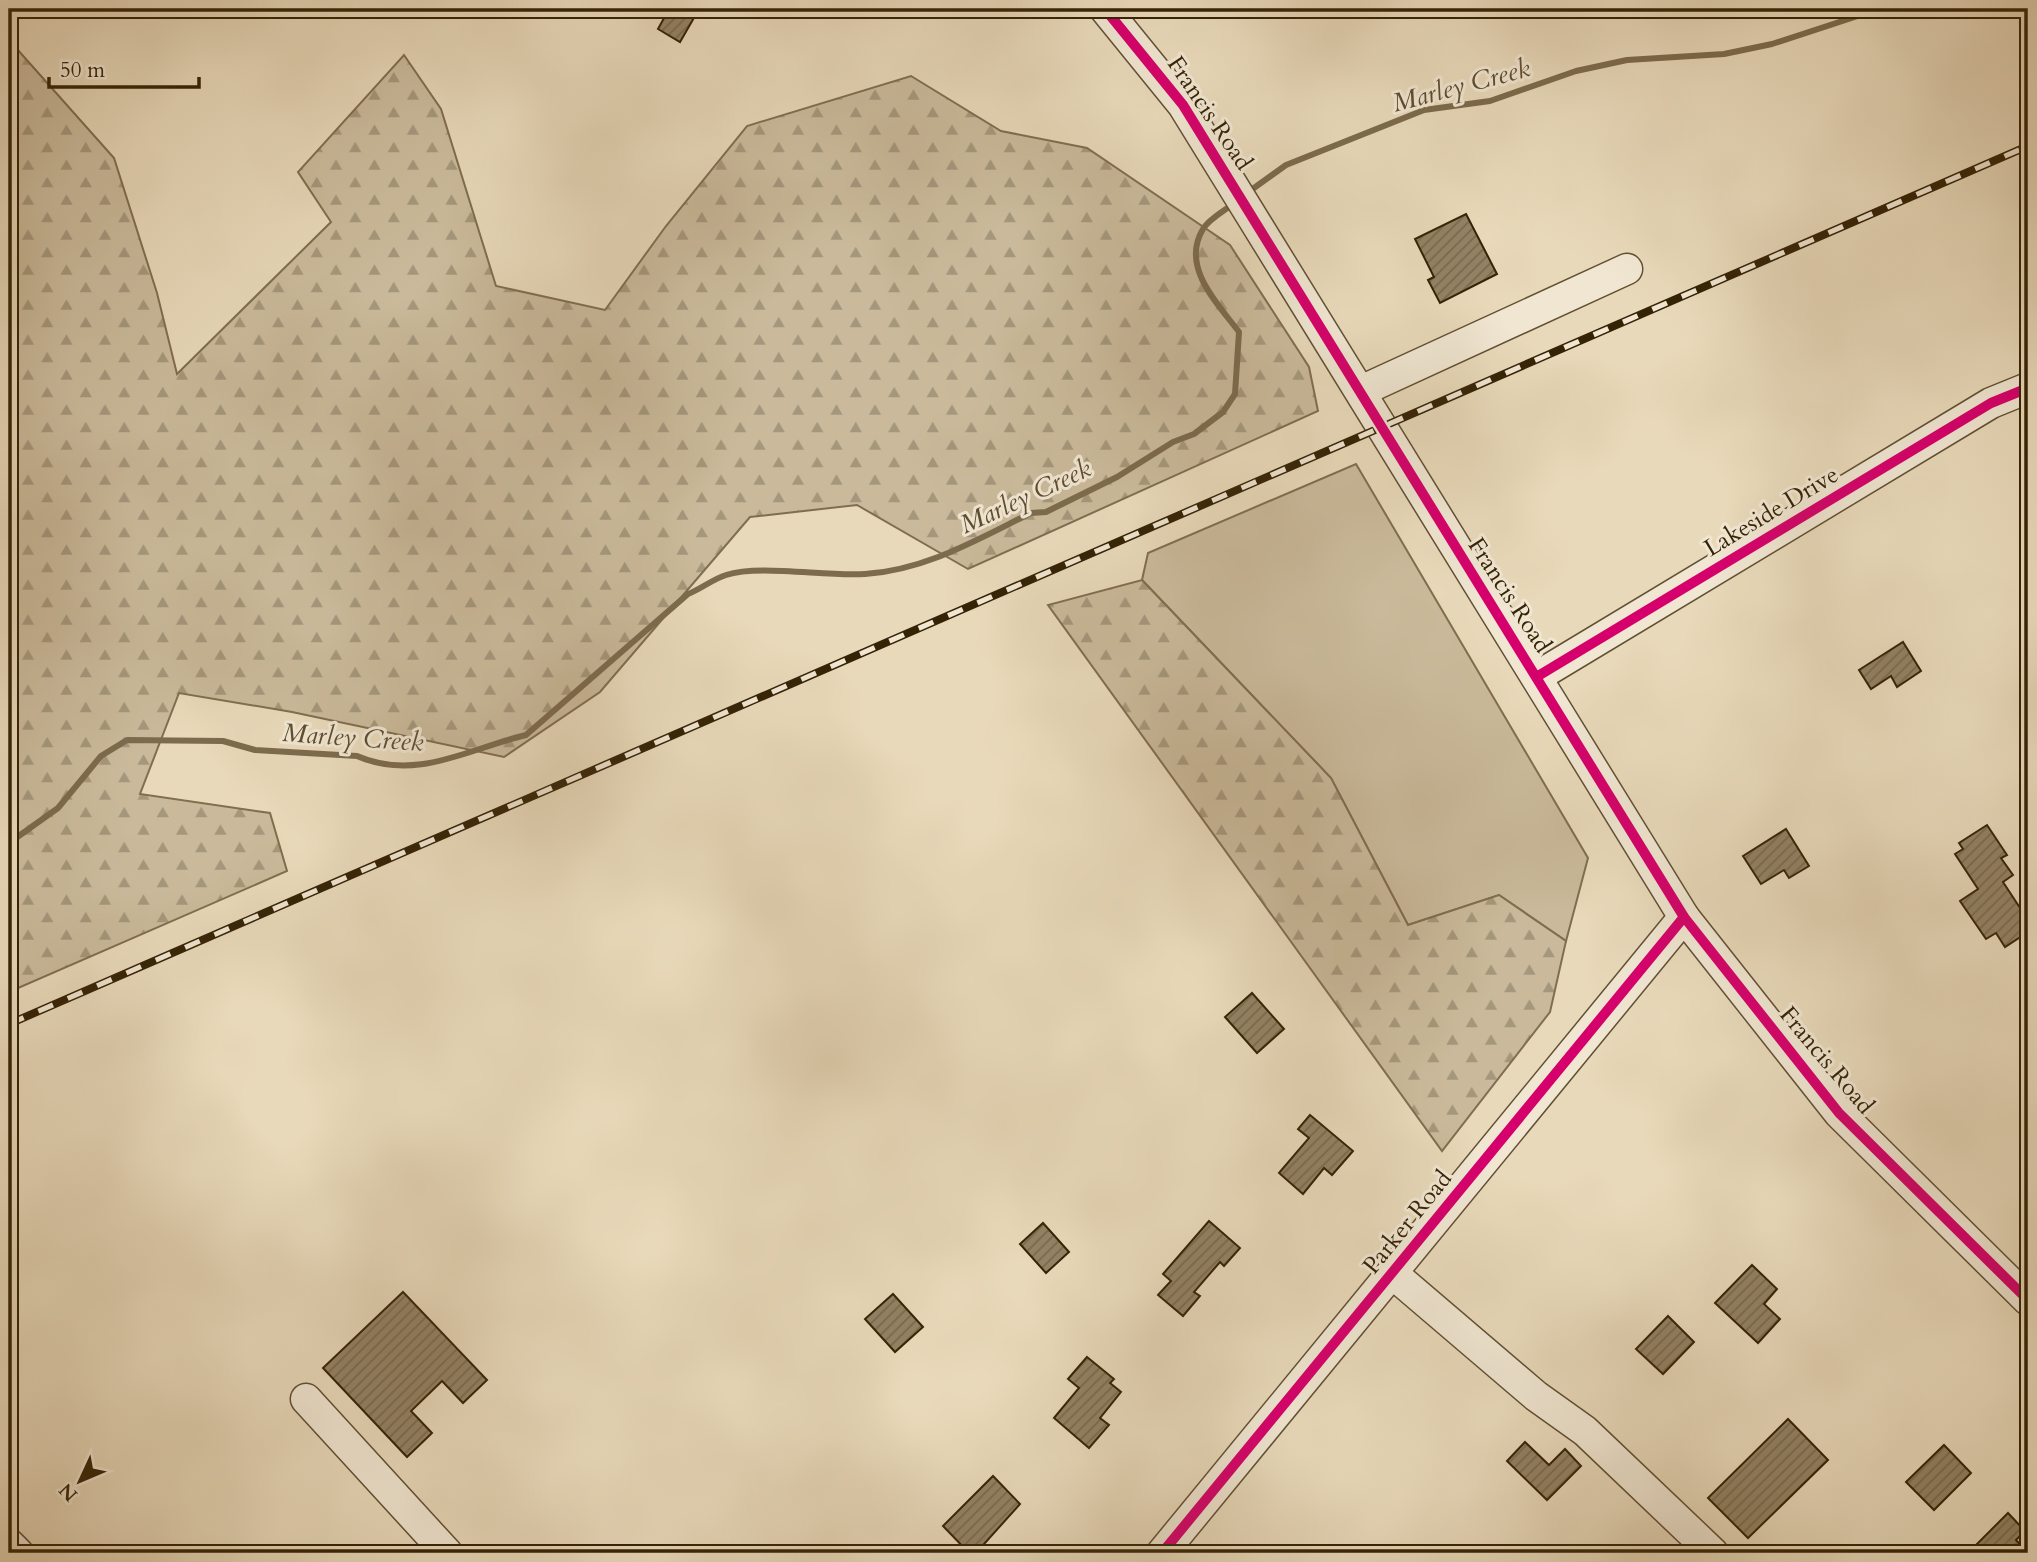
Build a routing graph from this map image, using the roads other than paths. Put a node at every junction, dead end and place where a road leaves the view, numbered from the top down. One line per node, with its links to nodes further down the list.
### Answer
1 (1105, 9): 4 (street, Francis Road)
2 (1627, 269): 4 (street)
3 (2028, 388): 5 (street, Lakeside Drive)
4 (1361, 391): 5 (street, Francis Road)
5 (1538, 676): 6 (street, Francis Road)
6 (1684, 917): 7 (street, Parker Road); 8 (street, Francis Road)
7 (1392, 1273): 13 (street, Parker Road); 14 (street)
8 (2028, 1300)
9 (306, 1399): 12 (street)
10 (9, 1544): 11 (street)
11 (18, 1553)
12 (447, 1553)
13 (1162, 1553)
14 (1713, 1553)

